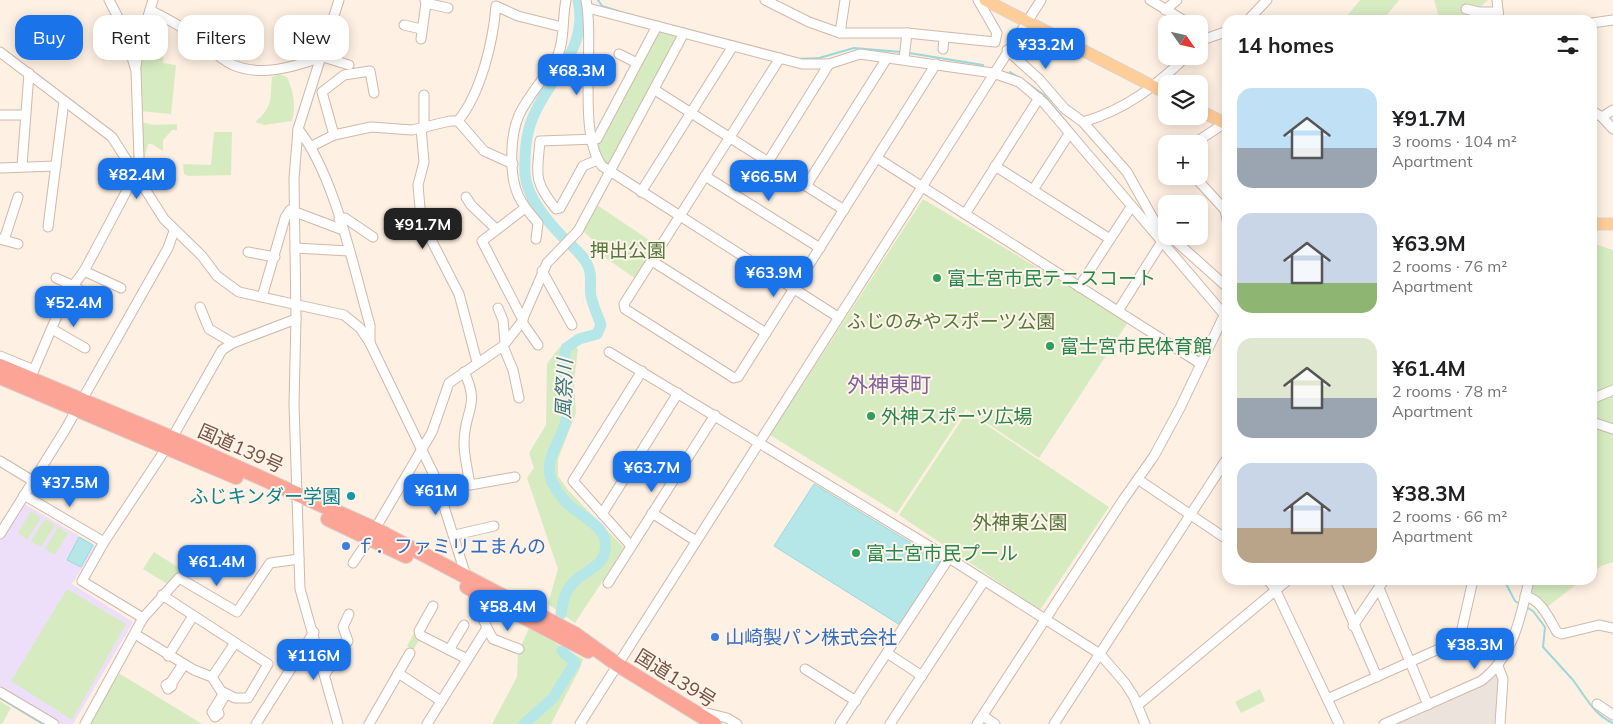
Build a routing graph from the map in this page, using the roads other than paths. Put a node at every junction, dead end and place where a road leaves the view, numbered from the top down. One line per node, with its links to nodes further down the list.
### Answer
1 (109, 0): 54 (street)
2 (153, 0): 19 (street)
3 (339, 0): 21 (street)
4 (566, 0): 30 (street)
5 (765, 0): 33 (street)
6 (845, 0): 33 (street)
7 (978, 0): 37 (street)
8 (985, 0): 27 (main road)
9 (1041, 0): 27 (street)
10 (1150, 0): 20 (street)
11 (1177, 0): 20 (street)
12 (1267, 0): 23 (street)
13 (1498, 0): 25 (street)
14 (426, 1): 17 (street); 29 (street)
15 (497, 3): 30 (street); 73 (street)
16 (587, 4): 31 (street); 84 (street)
17 (448, 8)
18 (1466, 9): 24 (street)
19 (150, 10): 46 (street); 54 (street)
20 (1165, 10): 22 (street)
21 (334, 15)
22 (1174, 15)
23 (1255, 15)
24 (1494, 15)
25 (1499, 15)
26 (1613, 20): 28 (street)
27 (1025, 21): 40 (street); 57 (main road)
28 (1597, 22)
29 (404, 25)
30 (562, 26): 89 (street)
31 (657, 26): 32 (street); 49 (street)
32 (684, 33): 38 (street); 59 (street)
33 (840, 33): 34 (street)
34 (908, 33): 37 (street); 45 (street)
35 (1222, 33): 36 (street)
36 (1208, 37)
37 (944, 38): 39 (street)
38 (733, 46): 43 (street); 66 (street)
39 (942, 49)
40 (1007, 50): 55 (street); 64 (street)
41 (0, 52): 56 (street)
42 (620, 54): 49 (street)
43 (780, 58): 50 (street); 83 (street)
44 (887, 58): 45 (street); 50 (street); 98 (street)
45 (904, 59): 51 (street)
46 (312, 60)
47 (319, 60): 78 (street)
48 (331, 60): 52 (street)
49 (638, 63): 84 (street)
50 (829, 64): 88 (street)
51 (936, 64): 55 (street); 86 (street)
52 (349, 65)
53 (1177, 65): 57 (street)
54 (136, 71): 95 (street)
55 (993, 72): 62 (street); 99 (street)
56 (28, 73): 63 (street); 70 (street)
57 (1154, 87): 58 (main road); 75 (street)
58 (1158, 89)
59 (654, 90): 66 (street); 94 (street)
60 (374, 93): 81 (street)
61 (424, 95): 77 (street)
62 (1039, 98): 72 (street); 92 (street)
63 (64, 101): 91 (street); 95 (street)
64 (1066, 109): 72 (street); 75 (street)
65 (1613, 110): 71 (street)
66 (691, 113): 83 (street); 101 (street)
67 (1208, 114): 74 (main road)
68 (1597, 114): 71 (street)
69 (0, 115): 70 (street)
70 (24, 115): 90 (street)
71 (1602, 116): 79 (street)
72 (1056, 118): 80 (street)
73 (458, 121): 77 (street); 89 (street)
74 (1222, 121)
75 (1083, 122): 114 (street)
76 (1222, 126): 82 (street)
77 (422, 128): 81 (street); 165 (street)
78 (298, 129): 85 (street); 108 (street)
79 (1613, 129)
80 (1069, 134): 100 (street); 104 (street)
81 (334, 135): 85 (street)
82 (1208, 135)
83 (729, 138): 88 (street); 96 (street)
84 (592, 141): 87 (street); 87 (street)
85 (312, 146): 111 (street)
86 (876, 158): 99 (street); 107 (street)
87 (597, 160): 94 (street)
88 (768, 162): 98 (street)
89 (513, 164): 106 (street)
90 (22, 166): 91 (street); 93 (street)
91 (56, 166): 115 (street)
92 (995, 166): 100 (street); 109 (street)
93 (0, 168)
94 (610, 172): 101 (street); 135 (street)
95 (135, 175): 117 (street); 134 (street)
96 (705, 176): 110 (street); 129 (street)
97 (1202, 185): 105 (street)
98 (806, 186): 107 (street)
99 (920, 186): 109 (street); 151 (street)
100 (1033, 190): 121 (street)
101 (641, 192): 110 (street)
102 (18, 197): 122 (street)
103 (466, 197): 116 (street)
104 (1131, 207): 121 (street); 123 (street)
105 (1222, 207)
106 (525, 208): 116 (street); 120 (street)
107 (844, 210): 129 (street)
108 (294, 212): 118 (street); 128 (street); 132 (street)
109 (965, 214): 139 (street)
110 (679, 216): 133 (street); 141 (street)
111 (339, 219): 118 (street); 119 (street)
112 (1597, 224): 113 (main road)
113 (1613, 224)
114 (1158, 225)
115 (48, 227)
116 (496, 229): 153 (street)
117 (174, 230): 142 (street); 176 (street)
118 (342, 230): 130 (street)
119 (373, 237)
120 (536, 239)
121 (1110, 239): 139 (street)
122 (2, 240): 124 (street)
123 (1158, 240)
124 (18, 244)
125 (1160, 245): 150 (street)
126 (1162, 245): 149 (street)
127 (1180, 245): 137 (street)
128 (295, 248): 130 (street); 145 (street)
129 (820, 248): 141 (street)
130 (349, 251): 159 (street)
131 (248, 252): 132 (street)
132 (275, 257): 142 (street)
133 (652, 260): 157 (street); 157 (street)
134 (84, 271): 138 (street); 140 (street)
135 (542, 271): 153 (street); 155 (street)
136 (56, 278): 138 (street)
137 (1222, 283)
138 (74, 286): 143 (street); 144 (street)
139 (1079, 287): 150 (street)
140 (121, 288)
141 (794, 289): 151 (street); 157 (street)
142 (262, 297): 145 (street)
143 (64, 299): 146 (street); 156 (street)
144 (98, 303)
145 (295, 303): 152 (street); 159 (street)
146 (78, 307)
147 (200, 307): 158 (street)
148 (498, 308): 160 (street)
149 (1222, 310)
150 (1118, 311): 166 (street)
151 (838, 317): 181 (street)
152 (296, 319): 158 (street); 189 (street)
153 (522, 321): 160 (street); 161 (street)
154 (1222, 322): 166 (street)
155 (572, 325)
156 (52, 329): 162 (street); 170 (street)
157 (766, 333)
158 (233, 343): 180 (street)
159 (370, 343): 182 (street)
160 (504, 344): 165 (street); 175 (street)
161 (538, 345)
162 (85, 348)
163 (608, 352): 168 (street)
164 (0, 356): 170 (street)
165 (477, 362): 169 (street)
166 (1201, 364): 186 (street)
167 (0, 366): 170 (highway, 国道139号)
168 (642, 371): 173 (street); 190 (street)
169 (464, 372): 182 (street); 185 (street)
170 (32, 374): 176 (highway, 国道139号)
171 (0, 377): 176 (highway, 国道139号)
172 (1613, 390): 174 (street)
173 (678, 393): 177 (street); 190 (street)
174 (1597, 397)
175 (519, 398)
176 (78, 404): 180 (highway, 国道139号); 187 (street)
177 (715, 415): 181 (street); 191 (street)
178 (1597, 424): 179 (street)
179 (1613, 430)
180 (169, 442): 189 (highway, 国道139号); 199 (street)
181 (758, 442): 198 (street); 201 (street)
182 (423, 451): 195 (street); 196 (street)
183 (0, 461): 187 (street)
184 (1222, 472): 192 (street)
185 (515, 477)
186 (1139, 480): 192 (street); 222 (street)
187 (33, 481): 188 (street)
188 (24, 495): 194 (street); 199 (street)
189 (297, 499): 195 (highway, 国道139号); 202 (street)
190 (602, 514): 200 (street)
191 (652, 514): 198 (street); 200 (street)
192 (1190, 514): 197 (street); 234 (street)
193 (494, 526): 196 (street)
194 (0, 534)
195 (373, 534): 203 (street); 204 (highway, 国道139号); 214 (highway, 国道139号)
196 (454, 535): 204 (street)
197 (1222, 536)
198 (696, 541): 238 (street)
199 (104, 542): 221 (street)
200 (631, 546): 206 (street)
201 (949, 558): 205 (street); 233 (street)
202 (299, 559): 216 (street); 227 (street)
203 (353, 563)
204 (466, 576): 238 (highway, 国道139号)
205 (984, 581): 222 (street); 243 (street)
206 (608, 583)
207 (1272, 585): 215 (street)
208 (1281, 585): 215 (street)
209 (1337, 585): 224 (street)
210 (1380, 585): 224 (street)
211 (1381, 585): 237 (street)
212 (1472, 585): 237 (street)
213 (1528, 585): 217 (street)
214 (471, 589): 225 (street); 238 (highway, 国道139号)
215 (1275, 589): 247 (street); 252 (street)
216 (162, 595): 220 (street); 221 (street)
217 (1525, 596): 226 (street); 239 (street)
218 (433, 606): 231 (street)
219 (350, 614): 242 (street)
220 (193, 616): 229 (street); 235 (street)
221 (143, 618): 228 (street)
222 (1045, 620): 234 (street); 255 (street)
223 (464, 625): 231 (street)
224 (1353, 626): 245 (street)
225 (487, 628): 230 (street); 236 (street)
226 (1613, 628)
227 (314, 632): 242 (street); 258 (street)
228 (135, 634): 235 (street); 257 (street)
229 (235, 643): 244 (street); 244 (street)
230 (519, 649)
231 (449, 650): 236 (street)
232 (410, 653): 241 (street)
233 (887, 653): 243 (street); 249 (street)
234 (1100, 654): 252 (street); 269 (street)
235 (168, 656): 244 (street)
236 (467, 660): 248 (street)
237 (1410, 662): 245 (street); 250 (street)
238 (618, 664): 253 (highway, 国道139号); 262 (street)
239 (1498, 666): 250 (street); 273 (street)
240 (805, 668): 249 (street)
241 (398, 673): 248 (street); 260 (street)
242 (325, 674): 259 (street)
243 (922, 676): 266 (street)
244 (212, 677)
245 (1378, 677): 247 (street)
246 (0, 692): 256 (street)
247 (1327, 699): 271 (street)
248 (441, 701): 261 (street)
249 (856, 701): 265 (street)
250 (1428, 704): 272 (street)
251 (1597, 704): 254 (street)
252 (1138, 705): 270 (street)
253 (693, 710): 263 (highway, 国道139号); 264 (street)
254 (1613, 715)
255 (983, 716): 267 (street); 268 (street)
256 (54, 724)
257 (85, 724)
258 (256, 724)
259 (338, 724)
260 (368, 724)
261 (427, 724)
262 (580, 724)
263 (714, 724)
264 (737, 724)
265 (840, 724)
266 (890, 724)
267 (977, 724)
268 (995, 724)
269 (1054, 724)
270 (1145, 724)
271 (1339, 724)
272 (1384, 724)
273 (1500, 724)

